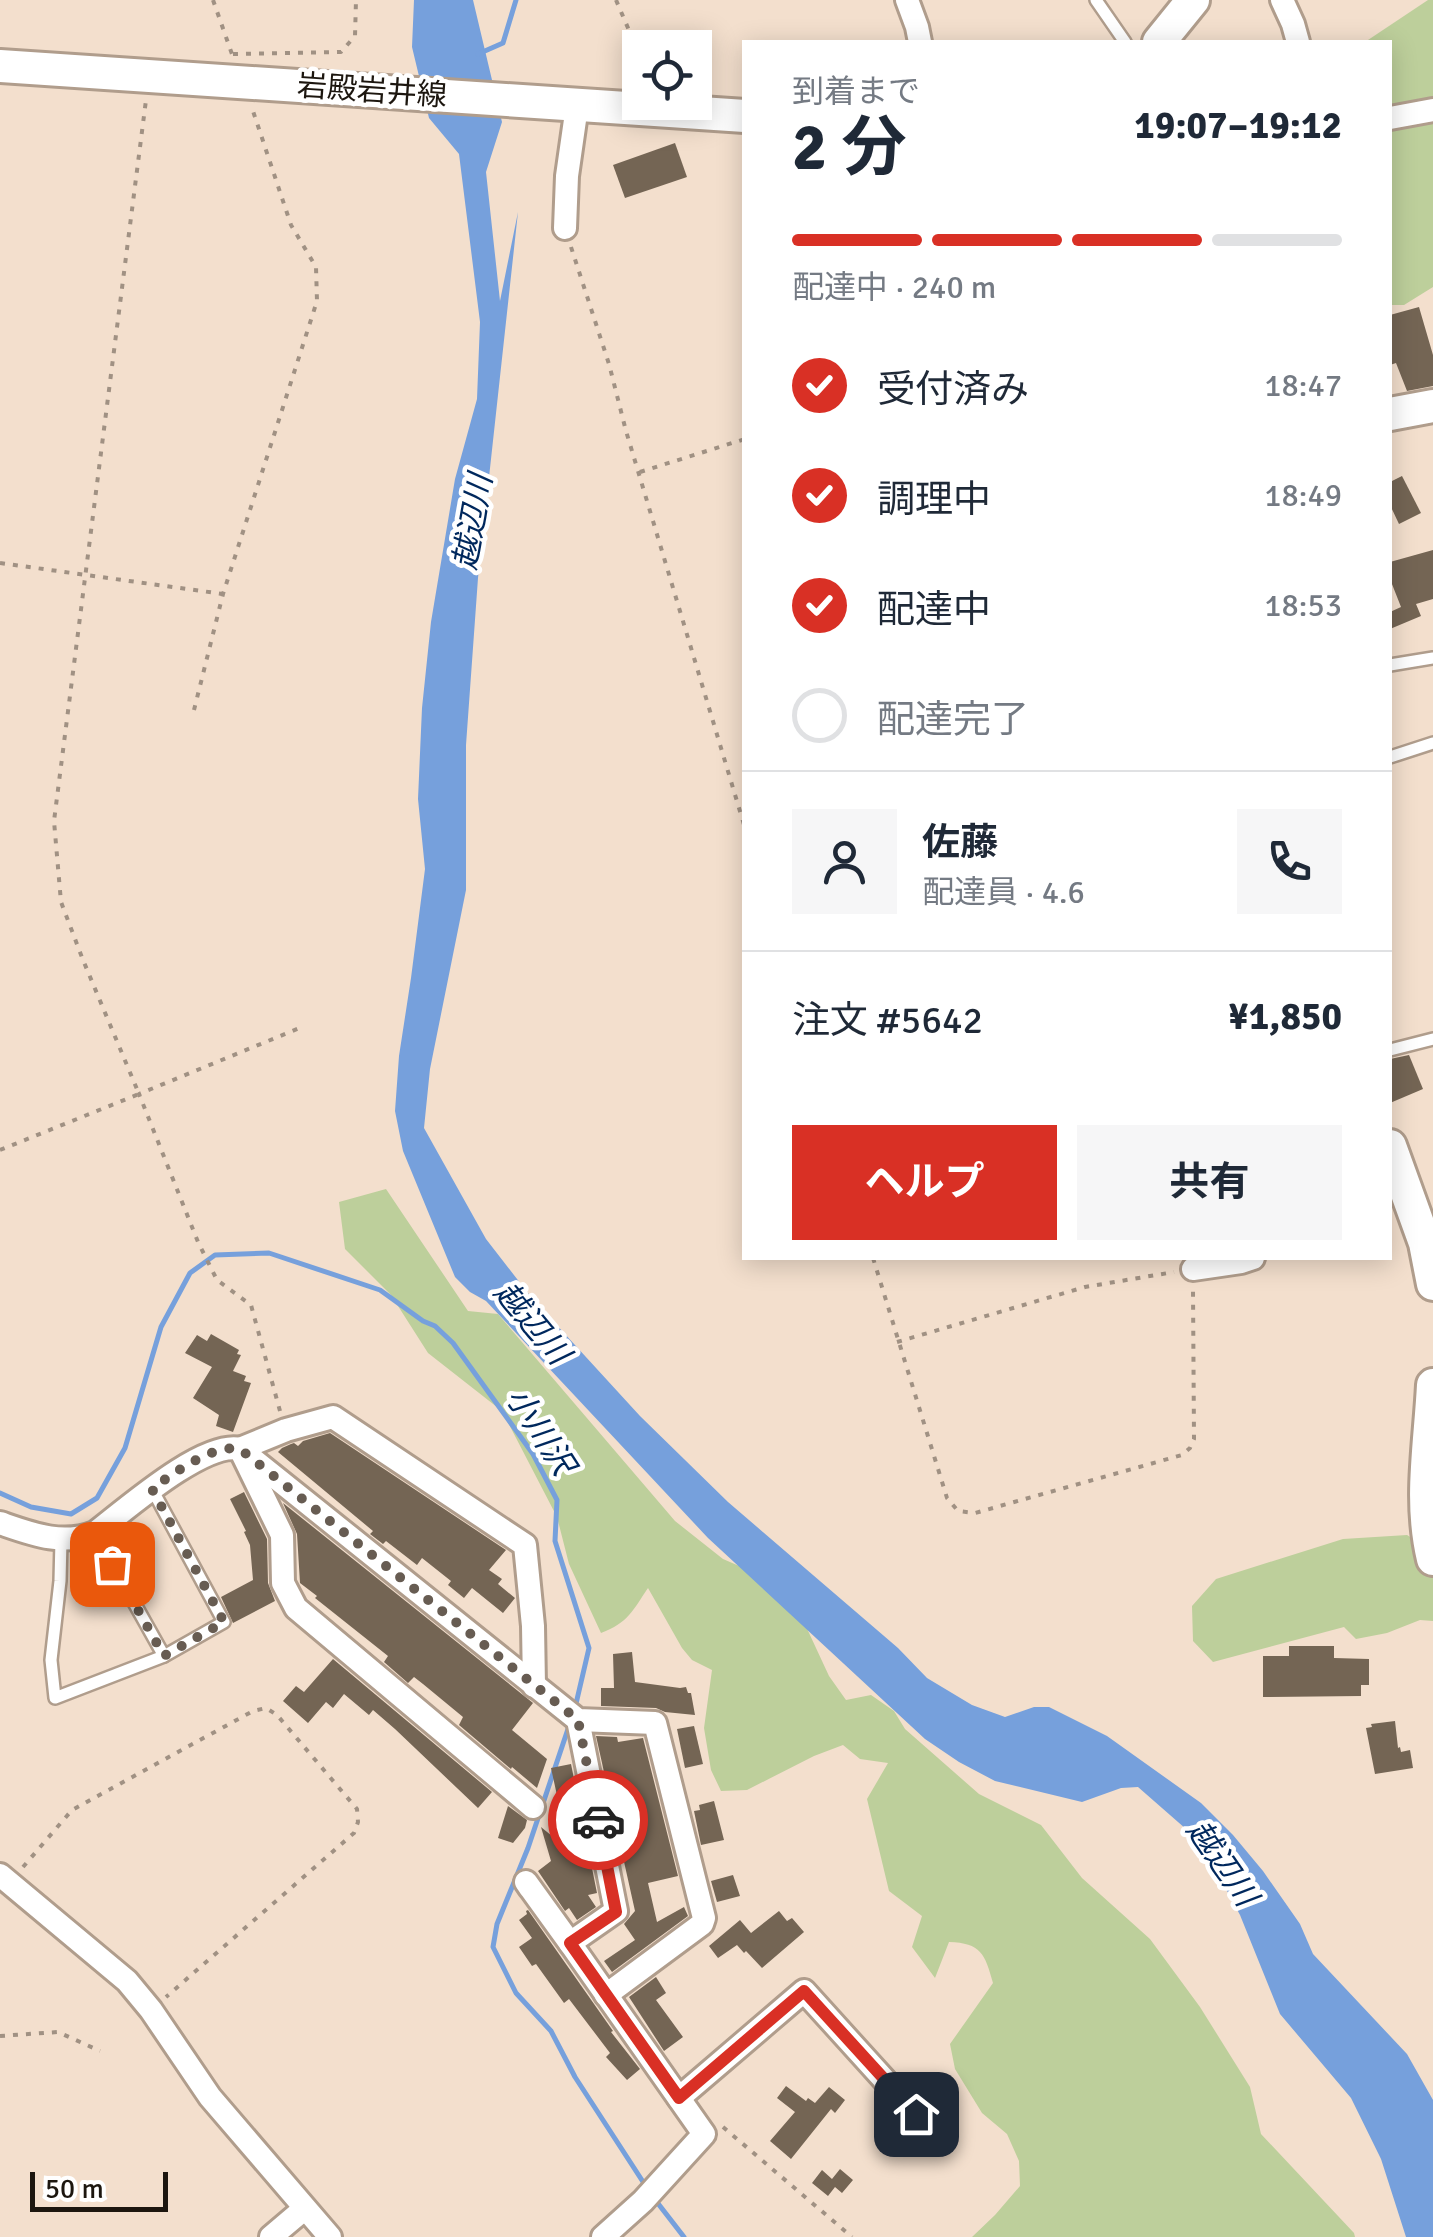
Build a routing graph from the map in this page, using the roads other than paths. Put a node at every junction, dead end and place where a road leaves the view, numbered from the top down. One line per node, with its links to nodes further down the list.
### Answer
1 (907, 0): 5 (street)
2 (1096, 0): 6 (lane)
3 (1193, 0): 7 (main road)
4 (1282, 0): 8 (street)
5 (920, 40)
6 (1124, 40)
7 (1160, 40)
8 (1297, 40)
9 (0, 66): 10 (main road, 岩殿岩井線)
10 (576, 106): 12 (main road, 岩殿岩井線); 14 (street)
11 (1433, 110): 13 (street)
12 (742, 116)
13 (1392, 118)
14 (565, 228)
15 (1433, 406): 16 (main road)
16 (1392, 414)
17 (1433, 658): 18 (lane)
18 (1392, 665)
19 (1433, 743): 20 (lane)
20 (1392, 756)
21 (1433, 1039): 22 (lane)
22 (1392, 1049)
23 (1392, 1157): 24 (main road)
24 (1400, 1200): 27 (main road)
25 (1248, 1260): 26 (street)
26 (1193, 1268)
27 (1433, 1284)
28 (1433, 1386): 34 (main road)
29 (240, 1449): 30 (street); 36 (street); 36 (street); 38 (street)
30 (152, 1489): 32 (street); 35 (lane)
31 (0, 1522): 33 (street)
32 (96, 1534): 33 (street); 35 (lane)
33 (61, 1540): 35 (lane)
34 (1431, 1540)
35 (164, 1656)
36 (534, 1686): 37 (street)
37 (578, 1720): 41 (street); 42 (street)
38 (533, 1807)
39 (5, 1878): 45 (street)
40 (530, 1888): 41 (street)
41 (570, 1943): 42 (street)
42 (606, 1996): 43 (street)
43 (679, 2098): 44 (street); 48 (street)
44 (938, 2139)
45 (304, 2209): 46 (street); 47 (street)
46 (271, 2237)
47 (330, 2237)
48 (603, 2237)

